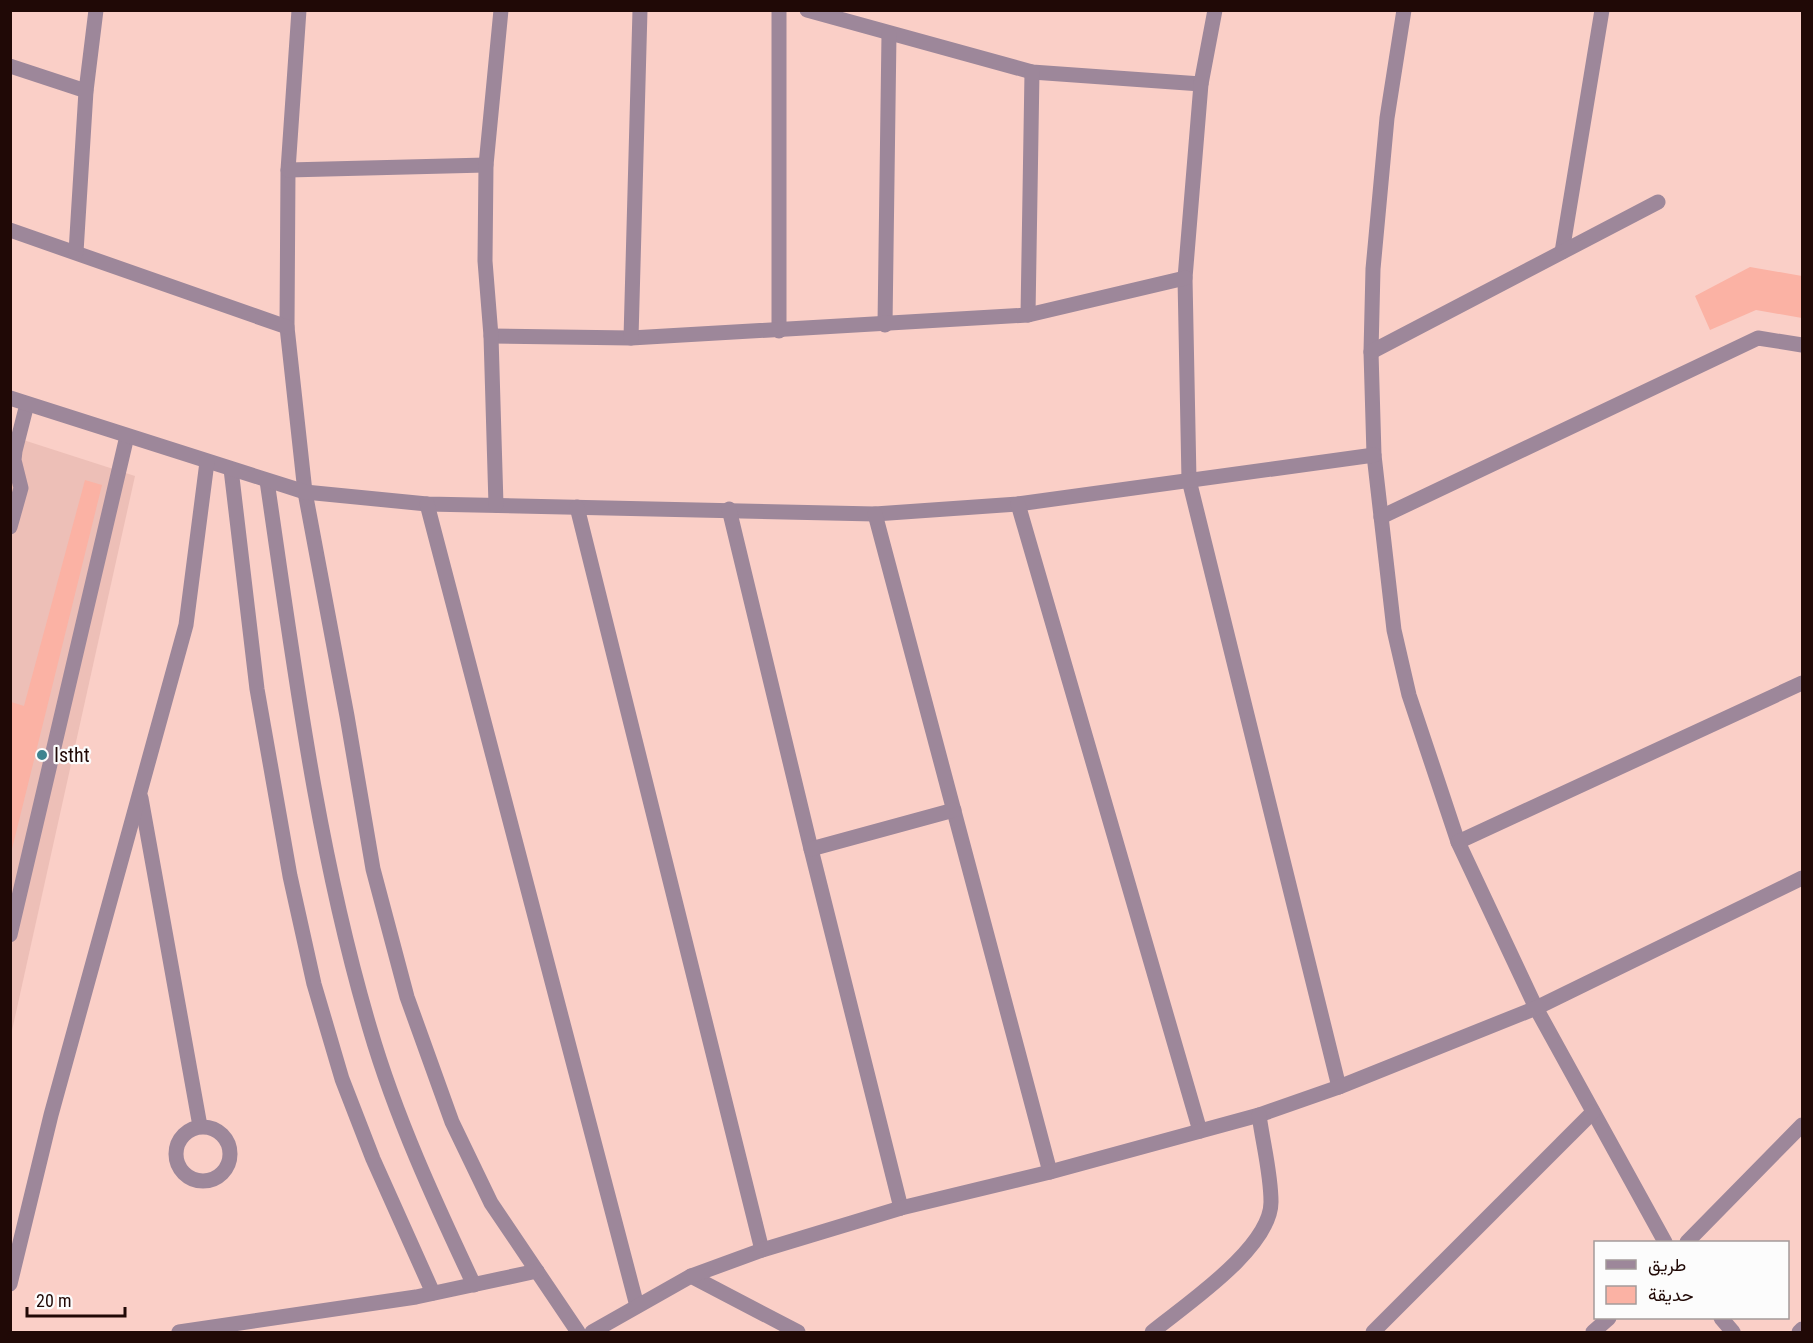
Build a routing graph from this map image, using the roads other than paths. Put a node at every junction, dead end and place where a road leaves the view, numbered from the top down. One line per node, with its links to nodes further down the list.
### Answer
1 (96, 10): 14 (street)
2 (299, 10): 16 (street)
3 (501, 10): 15 (street)
4 (640, 10): 27 (street)
5 (779, 10): 25 (street)
6 (807, 10): 10 (street)
7 (1215, 10): 13 (street)
8 (1404, 10): 29 (street)
9 (1602, 10): 20 (street)
10 (889, 34): 12 (street); 23 (street)
11 (10, 66): 14 (street)
12 (1032, 72): 13 (street); 22 (street)
13 (1201, 84): 21 (street)
14 (86, 91): 19 (street)
15 (486, 165): 16 (street); 26 (street)
16 (288, 170): 24 (street)
17 (1658, 202): 20 (street)
18 (10, 230): 19 (street)
19 (76, 252): 24 (street)
20 (1562, 252): 29 (street)
21 (1185, 278): 22 (street); 36 (street)
22 (1028, 315): 23 (street)
23 (885, 325): 25 (street)
24 (287, 327): 38 (street)
25 (779, 331): 27 (street)
26 (491, 336): 27 (street); 41 (street)
27 (631, 338)
28 (1803, 345): 45 (street)
29 (1371, 352): 33 (street)
30 (10, 398): 31 (street)
31 (27, 404): 32 (street); 46 (street)
32 (127, 436): 34 (street); 53 (street)
33 (1374, 455): 36 (street); 45 (street)
34 (207, 462): 35 (street); 48 (street)
35 (231, 469): 37 (street); 70 (street)
36 (1189, 480): 40 (street); 55 (street)
37 (267, 481): 38 (street); 69 (street)
38 (305, 492): 39 (street); 66 (street)
39 (427, 504): 41 (street); 71 (street)
40 (1018, 504): 44 (street); 60 (street)
41 (496, 505): 42 (street)
42 (577, 507): 43 (street); 65 (street)
43 (729, 509): 44 (street); 51 (street)
44 (875, 514): 49 (street)
45 (1381, 517): 50 (street)
46 (10, 527)
47 (1803, 683): 50 (street)
48 (140, 792): 59 (street); 68 (street)
49 (954, 810): 51 (street); 61 (street)
50 (1458, 842): 54 (street)
51 (811, 849): 62 (street)
52 (1803, 878): 54 (street)
53 (10, 935)
54 (1536, 1008): 55 (street); 56 (street)
55 (1339, 1087): 57 (street)
56 (1593, 1112): 63 (street); 80 (street)
57 (1259, 1115): 60 (street); 79 (street)
58 (1803, 1125): 64 (street)
59 (200, 1126)
60 (1200, 1131): 61 (street)
61 (1050, 1172): 62 (street)
62 (901, 1208): 65 (street)
63 (1664, 1241)
64 (1688, 1241)
65 (762, 1250): 67 (street)
66 (537, 1271): 69 (street); 76 (street)
67 (691, 1276): 71 (street); 78 (street)
68 (10, 1284)
69 (474, 1285): 70 (street)
70 (433, 1293): 75 (street)
71 (637, 1306): 77 (street)
72 (1607, 1319): 81 (street)
73 (1723, 1319): 82 (street)
74 (1803, 1329): 83 (street)
75 (179, 1332)
76 (578, 1332)
77 (592, 1332)
78 (798, 1332)
79 (1152, 1332)
80 (1373, 1332)
81 (1593, 1332)
82 (1733, 1332)
83 (1799, 1332)

